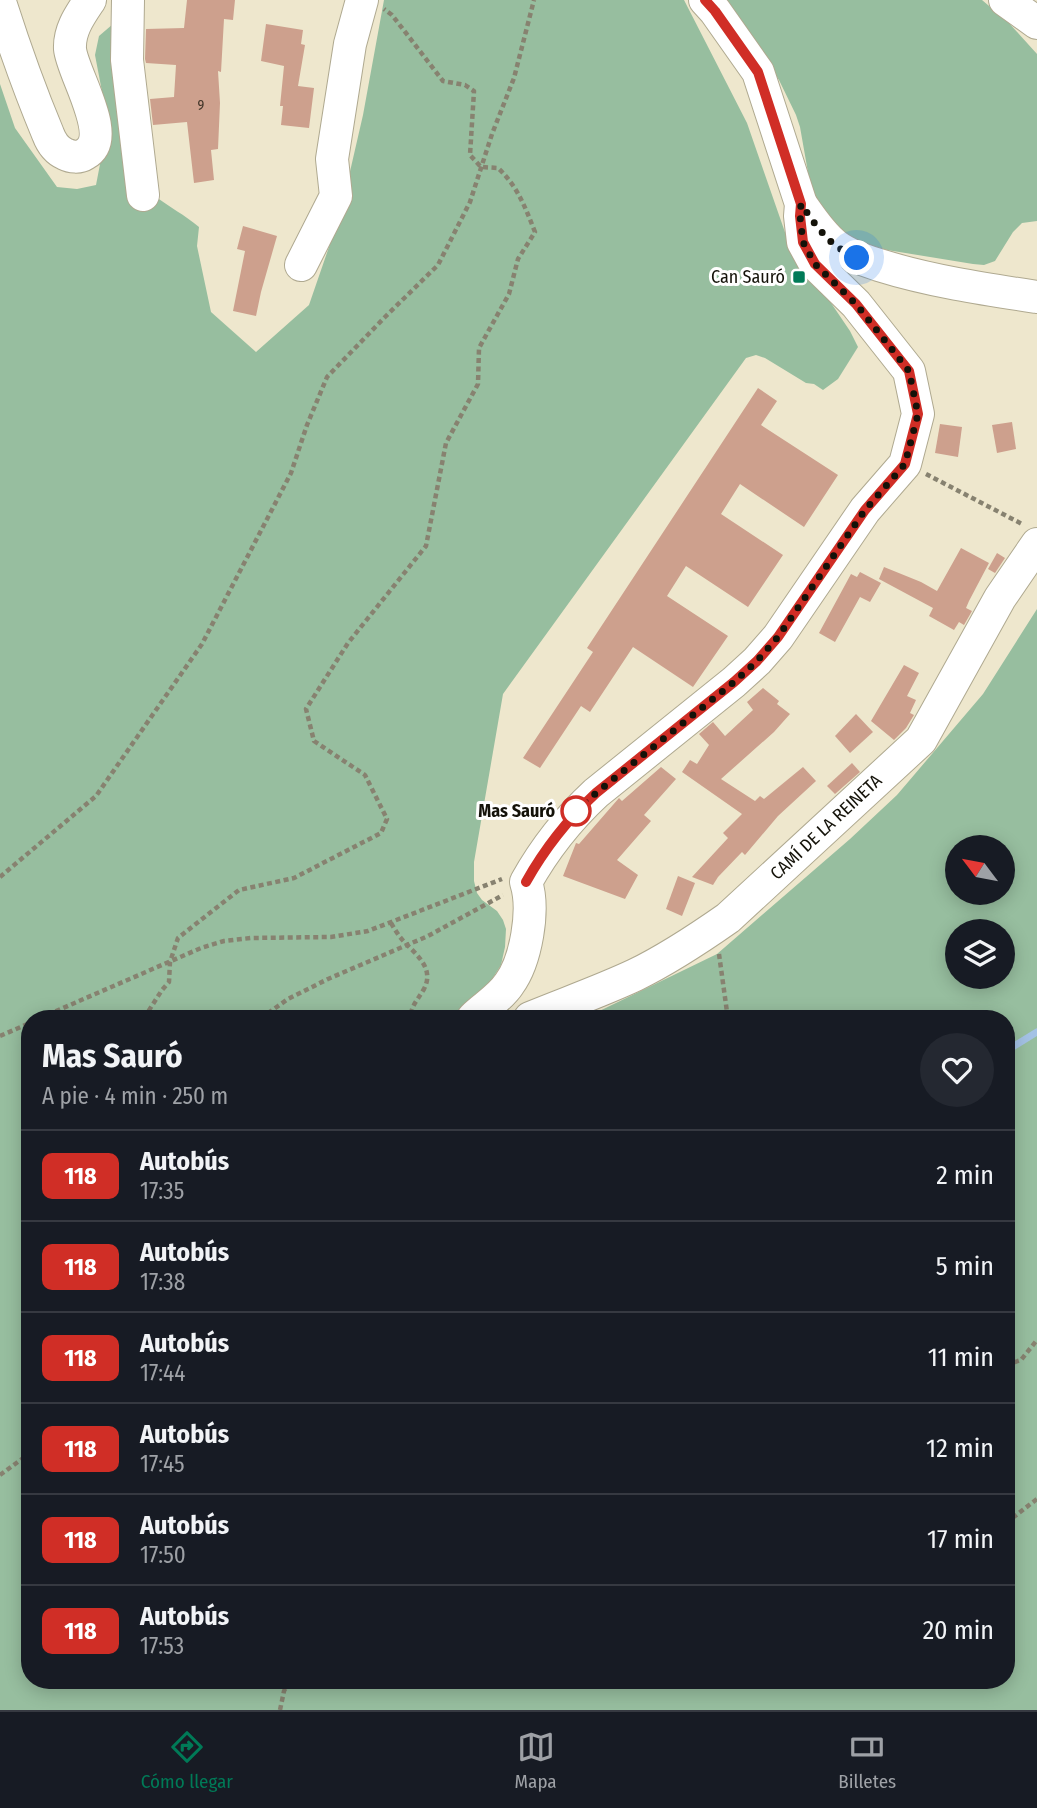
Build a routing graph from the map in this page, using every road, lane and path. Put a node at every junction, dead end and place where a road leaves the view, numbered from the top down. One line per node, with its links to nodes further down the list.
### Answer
1 (90, 0): 6 (street)
2 (128, 0): 10 (street)
3 (534, 0): 9 (path)
4 (705, 0): 11 (street)
5 (1004, 0): 8 (street)
6 (0, 2)
7 (372, 4): 9 (path); 12 (street)
8 (1037, 23)
9 (481, 167): 16 (path); 21 (path)
10 (143, 195)
11 (801, 204): 13 (street); 14 (street)
12 (301, 265)
13 (1037, 297)
14 (905, 464): 15 (path); 17 (street)
15 (1031, 534): 19 (street, CAMÍ DE LA REINETA)
16 (0, 877)
17 (526, 882): 18 (path); 20 (path); 26 (street)
18 (391, 923): 20 (path); 21 (path)
19 (714, 928): 27 (street, CAMÍ DE LA REINETA); 28 (path)
20 (408, 945): 24 (path); 25 (path)
21 (170, 962): 22 (path); 23 (path)
22 (59, 1010)
23 (149, 1010)
24 (272, 1010)
25 (411, 1010)
26 (481, 1010)
27 (549, 1010)
28 (727, 1010)
29 (21, 1027): 30 (path)
30 (0, 1036)
31 (1037, 1340): 32 (path)
32 (1015, 1362)
33 (21, 1460): 34 (path)
34 (0, 1475)
35 (1037, 1499): 36 (path)
36 (1015, 1516)
37 (285, 1689): 38 (path)
38 (280, 1710)

